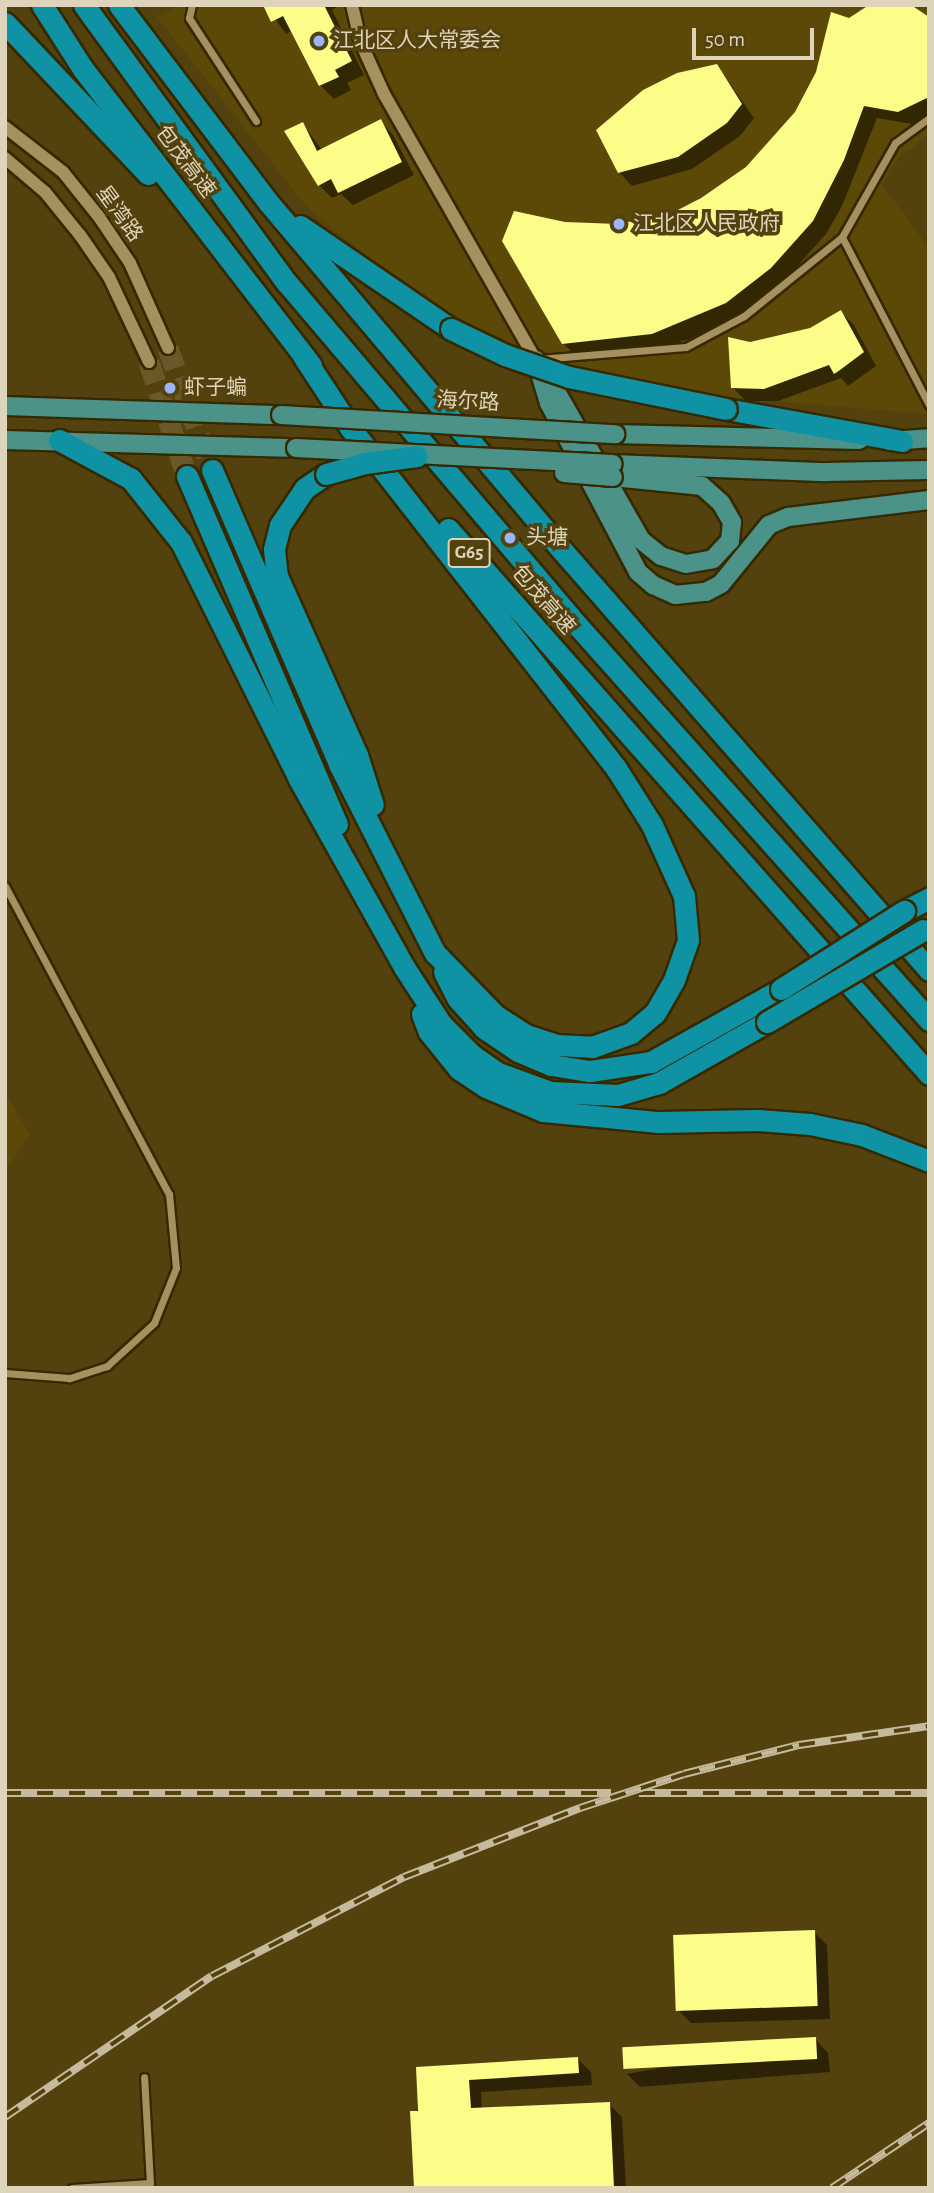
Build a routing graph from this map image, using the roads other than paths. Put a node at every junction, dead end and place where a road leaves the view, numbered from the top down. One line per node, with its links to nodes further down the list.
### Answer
1 (42, 5): 13 (highway, 包茂高速 / G65)
2 (84, 5): 38 (highway, 包茂高速 / G65)
3 (119, 5): 11 (highway)
4 (192, 5): 8 (street)
5 (352, 5): 16 (street)
6 (5, 23): 13 (highway)
7 (929, 118): 12 (street)
8 (256, 121)
9 (5, 127): 14 (street, 星湾路)
10 (5, 158): 17 (street, 星湾路)
11 (268, 202): 23 (highway, bridge); 37 (highway)
12 (842, 237): 16 (street); 18 (street)
13 (228, 259): 15 (highway, 包茂高速 / G65)
14 (169, 348)
15 (303, 356): 35 (highway); 39 (highway, 包茂高速 / G65)
16 (536, 360): 26 (main road); 29 (main road)
17 (149, 362)
18 (929, 405)
19 (5, 406): 23 (main road, 海尔路, bridge)
20 (929, 438): 23 (main road, 海尔路)
21 (5, 440): 22 (main road)
22 (59, 440): 24 (main road, bridge); 31 (highway)
23 (902, 441)
24 (417, 456): 26 (main road, bridge); 30 (highway, bridge)
25 (212, 470): 30 (highway)
26 (613, 470): 27 (main road)
27 (929, 470)
28 (187, 476): 31 (highway)
29 (929, 500)
30 (389, 857): 35 (highway)
31 (358, 878): 36 (highway)
32 (5, 886): 41 (street)
33 (929, 898): 35 (highway, bridge)
34 (926, 928): 36 (highway, bridge)
35 (435, 953)
36 (404, 967): 40 (highway)
37 (929, 970)
38 (929, 1020)
39 (929, 1074)
40 (929, 1161)
41 (5, 1373)
42 (144, 2077): 43 (street)
43 (72, 2188)

